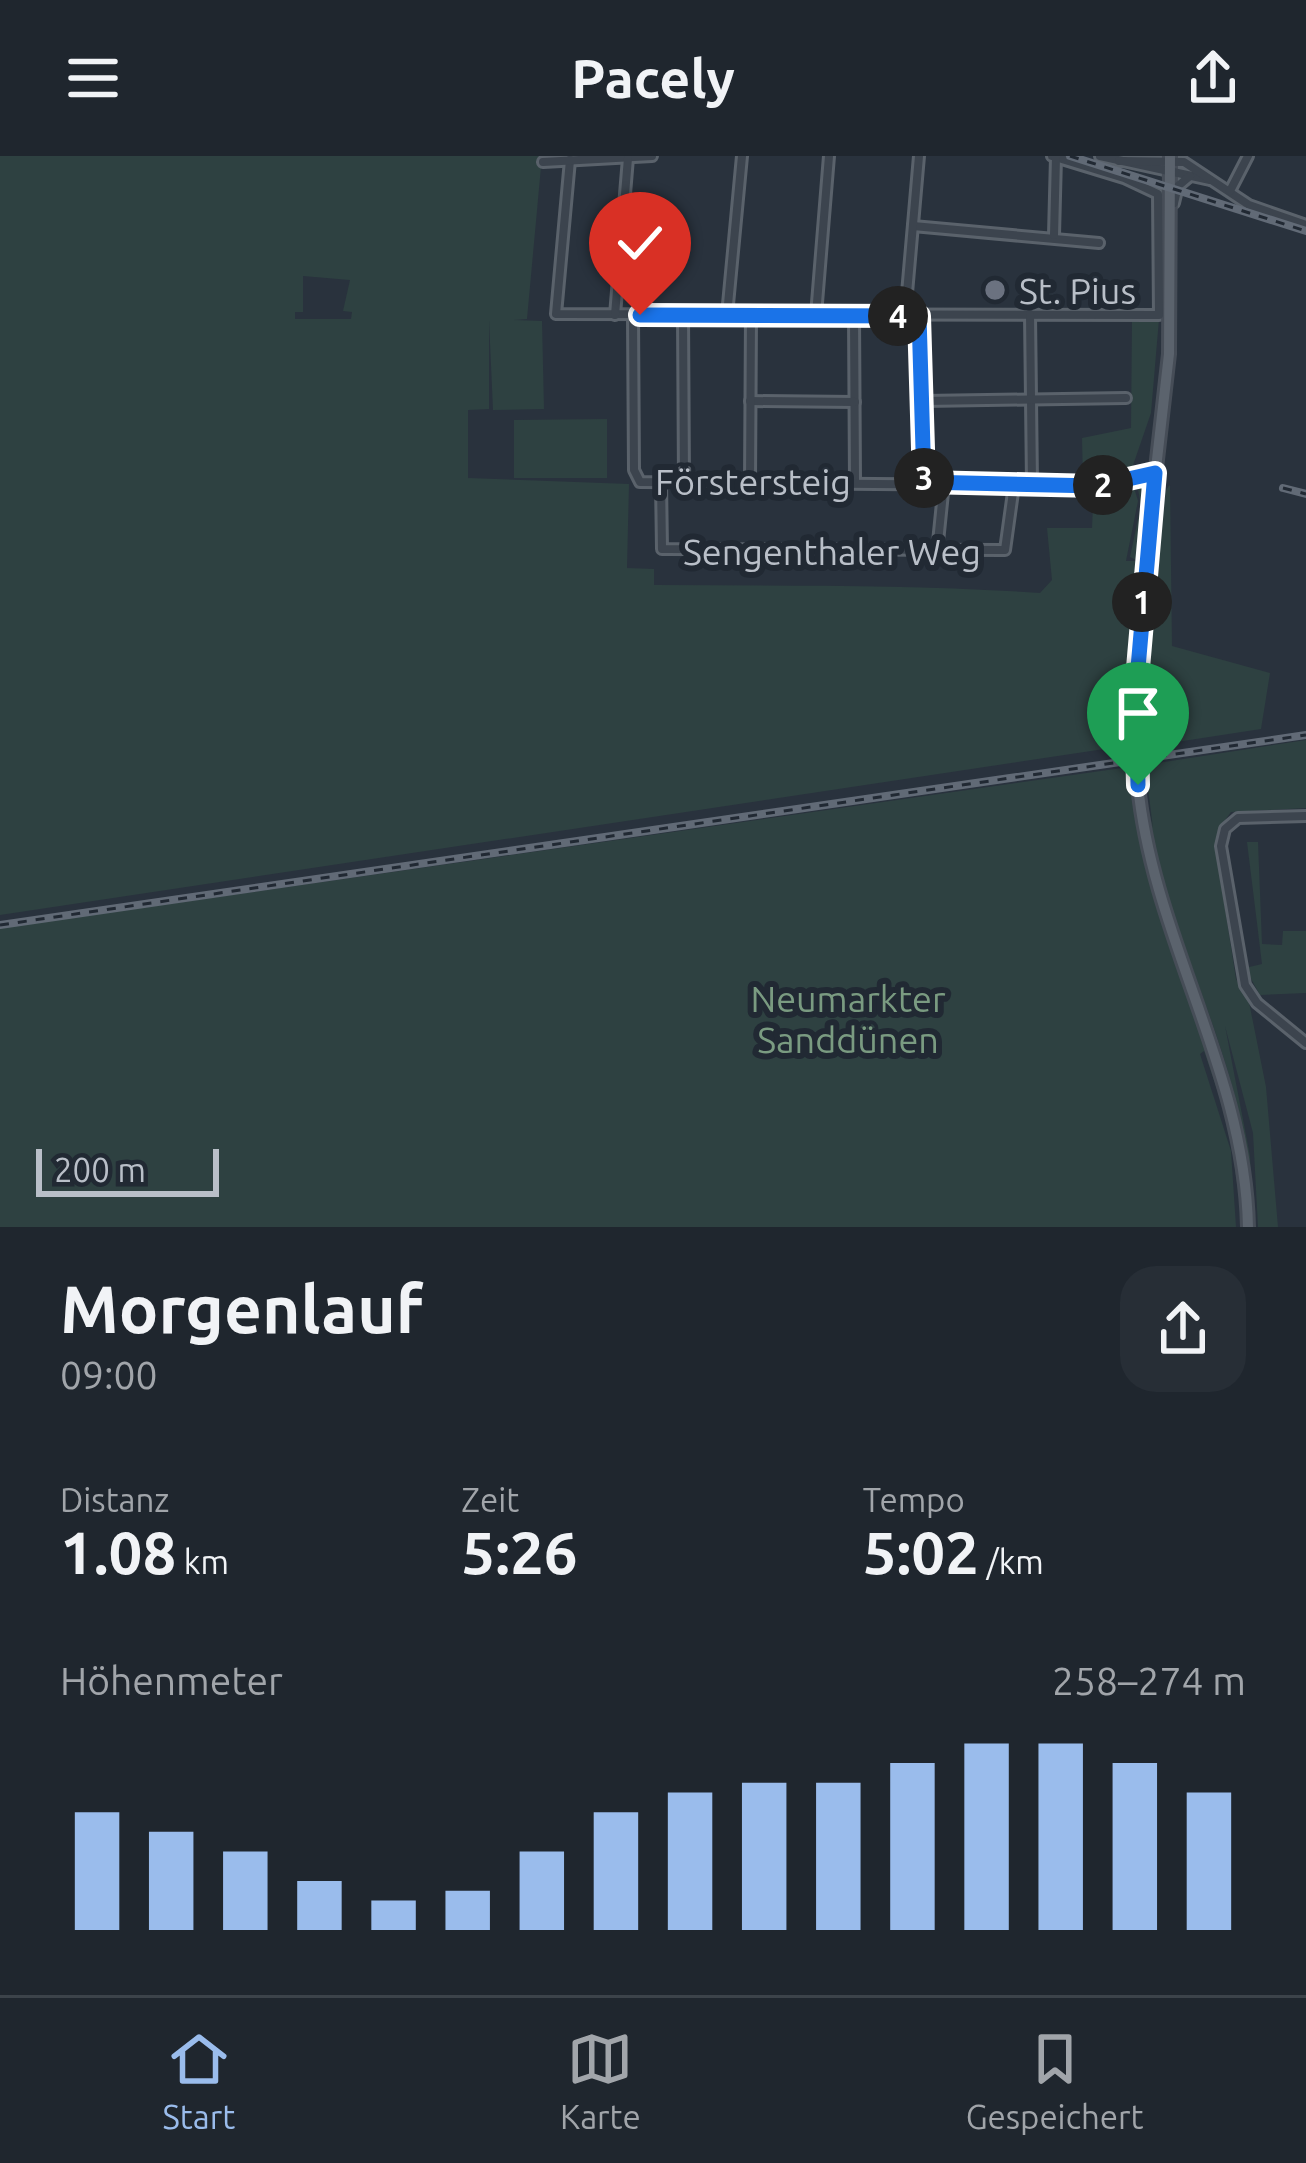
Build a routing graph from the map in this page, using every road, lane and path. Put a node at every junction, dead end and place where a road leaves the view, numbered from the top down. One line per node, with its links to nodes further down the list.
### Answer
1 (652, 156): 8 (street)
2 (742, 156): 25 (street)
3 (829, 156): 26 (street)
4 (919, 156): 19 (street)
5 (1100, 156): 11 (street)
6 (1248, 156): 16 (street)
7 (1054, 157): 20 (street); 22 (street)
8 (628, 158): 10 (street); 23 (street)
9 (1150, 158): 11 (street); 13 (street)
10 (570, 160): 12 (street); 23 (street)
11 (1119, 160): 13 (street)
12 (543, 161)
13 (1170, 163): 14 (street); 15 (street); 17 (main road)
14 (1191, 175): 15 (street); 17 (street)
15 (1211, 180): 16 (street)
16 (1233, 193): 18 (street)
17 (1171, 221): 37 (main road)
18 (1306, 224)
19 (913, 226): 20 (street); 29 (street)
20 (1054, 235): 21 (street)
21 (1099, 243)
22 (1030, 314): 30 (street); 33 (street)
23 (615, 315): 31 (street)
24 (682, 315): 25 (street); 31 (street); 41 (street)
25 (727, 315): 27 (street)
26 (816, 315): 27 (street); 28 (street)
27 (751, 316): 34 (street)
28 (854, 316): 29 (street); 36 (street)
29 (905, 316): 30 (street)
30 (919, 316): 35 (street)
31 (633, 318): 40 (street, Förstersteig)
32 (1126, 398): 33 (street)
33 (1031, 399): 35 (street); 45 (street)
34 (750, 401): 36 (street); 38 (street)
35 (924, 401): 42 (street)
36 (855, 402): 39 (street)
37 (1155, 473): 45 (street, Förstersteig); 49 (main road, bridge)
38 (750, 481): 39 (street, Förstersteig); 41 (street, Förstersteig)
39 (855, 481): 42 (street, Förstersteig)
40 (662, 482): 41 (street, Förstersteig); 46 (street, Sengenthaler Weg)
41 (684, 482)
42 (924, 482): 43 (street, Förstersteig)
43 (944, 483): 44 (street, Förstersteig); 46 (street)
44 (1014, 484): 45 (street, Förstersteig); 46 (street, Sengenthaler Weg)
45 (1032, 484)
46 (937, 551)
47 (1306, 816): 48 (street)
48 (1306, 1042)
49 (1248, 1227)

